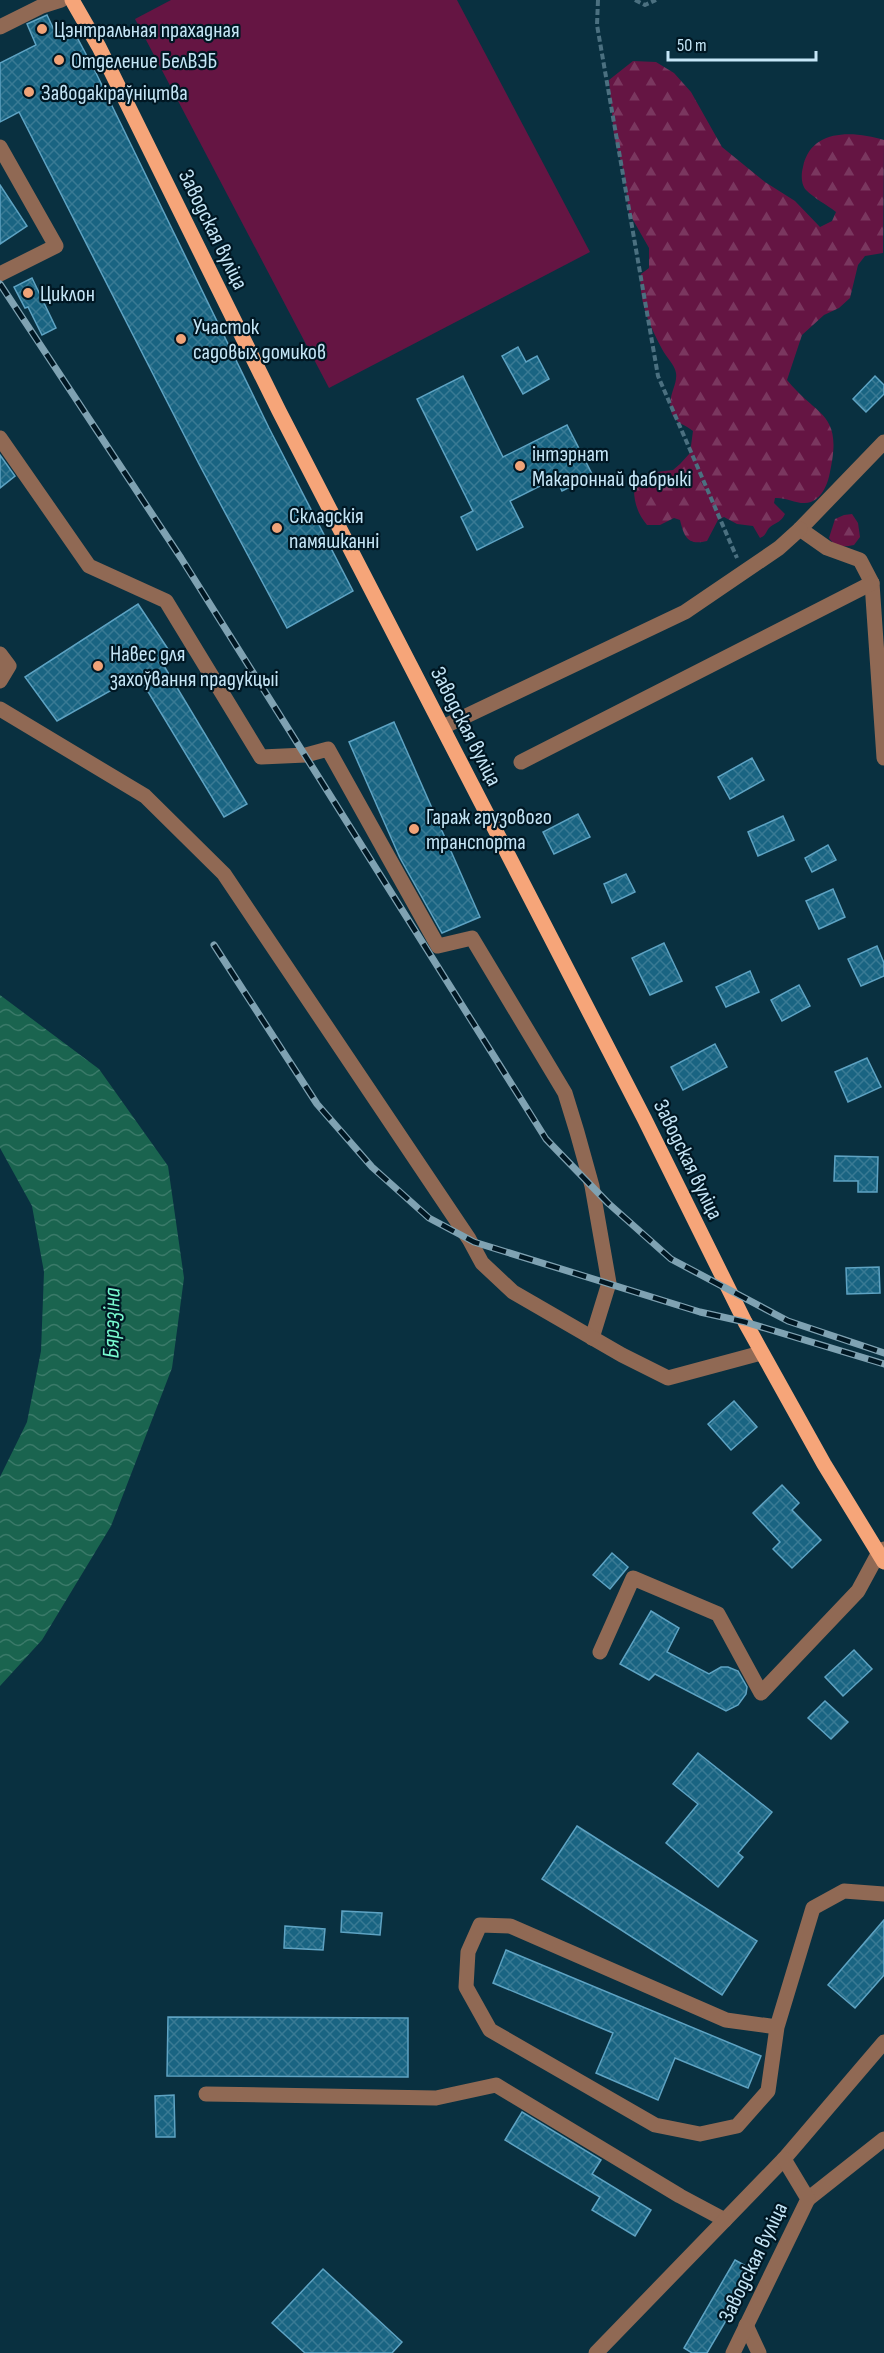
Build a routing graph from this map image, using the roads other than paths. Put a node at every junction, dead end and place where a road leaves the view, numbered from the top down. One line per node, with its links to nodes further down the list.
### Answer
1 (61, 0): 3 (street)
2 (72, 0): 13 (main road, Заводская вуліца)
3 (0, 27)
4 (0, 147): 5 (street)
5 (0, 274)
6 (0, 438): 16 (street)
7 (884, 442): 8 (street)
8 (800, 529): 9 (street); 13 (street)
9 (872, 583): 14 (street); 15 (street)
10 (0, 654): 11 (street)
11 (0, 681)
12 (0, 709): 16 (street)
13 (443, 727): 17 (main road, Заводская вуліца)
14 (884, 758)
15 (520, 762)
16 (592, 1338): 17 (street)
17 (761, 1353): 18 (main road, Заводская вуліца)
18 (882, 1555): 19 (street)
19 (600, 1652)
20 (884, 1894): 21 (street)
21 (777, 2027): 21 (street)
22 (884, 2042): 25 (street)
23 (206, 2094): 27 (street)
24 (884, 2139): 26 (street)
25 (784, 2159): 26 (street, Заводская вуліца); 27 (street)
26 (808, 2199): 28 (street, Заводская вуліца)
27 (725, 2220): 29 (street)
28 (746, 2325): 30 (street, Заводская вуліца); 31 (street)
29 (596, 2353)
30 (733, 2353)
31 (759, 2353)

